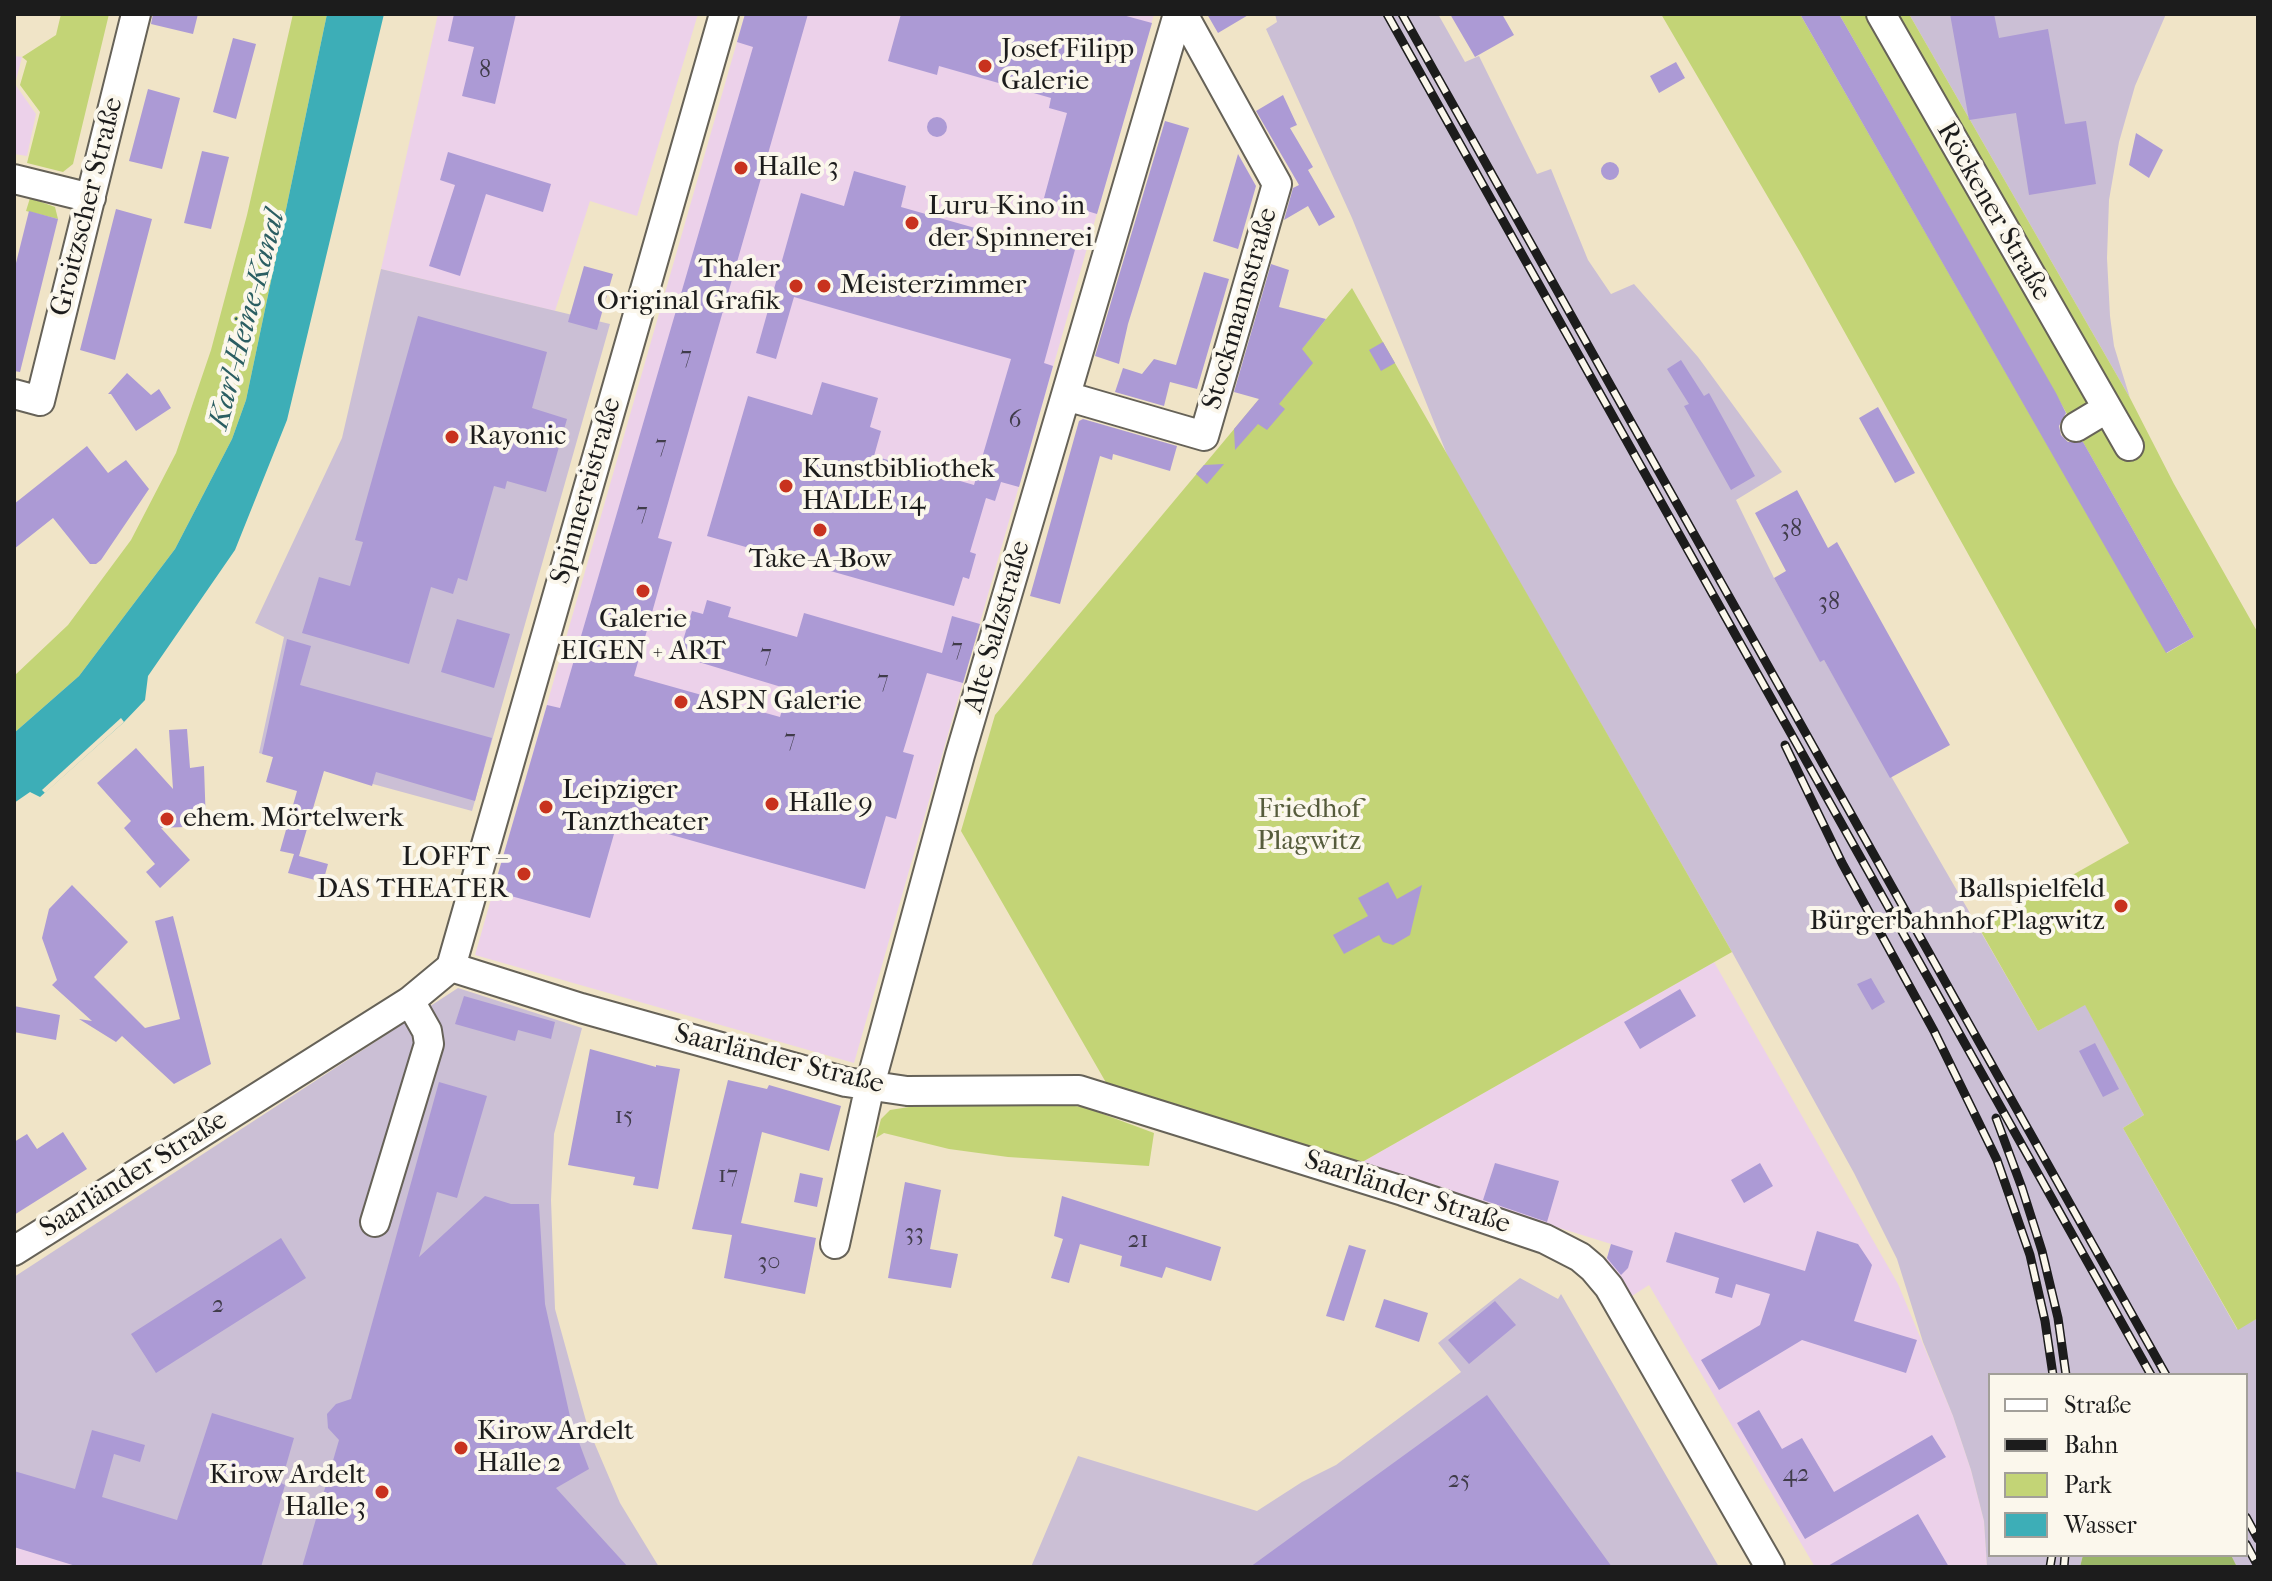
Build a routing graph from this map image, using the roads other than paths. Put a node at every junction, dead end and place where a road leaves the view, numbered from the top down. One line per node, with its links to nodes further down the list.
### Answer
1 (136, 14): 6 (street, Groitzscher Straße)
2 (724, 14): 12 (street, Spinnereistraße)
3 (1180, 14): 7 (street, Alte Salzstraße); 7 (street, Stockmannstraße)
4 (1881, 14): 9 (street, Röckener Straße)
5 (14, 179): 6 (street)
6 (91, 198): 8 (street, Groitzscher Straße)
7 (1066, 396): 14 (street, Alte Salzstraße)
8 (27, 397)
9 (2106, 409): 10 (street); 11 (street, Röckener Straße)
10 (2076, 427)
11 (2129, 446)
12 (451, 967): 13 (street, Saarländer Straße); 14 (street, Saarländer Straße)
13 (410, 1001): 15 (street); 17 (street, Saarländer Straße)
14 (870, 1085): 16 (street, Alte Salzstraße); 18 (street, Saarländer Straße)
15 (375, 1222)
16 (835, 1244)
17 (14, 1251)
18 (1770, 1567)

